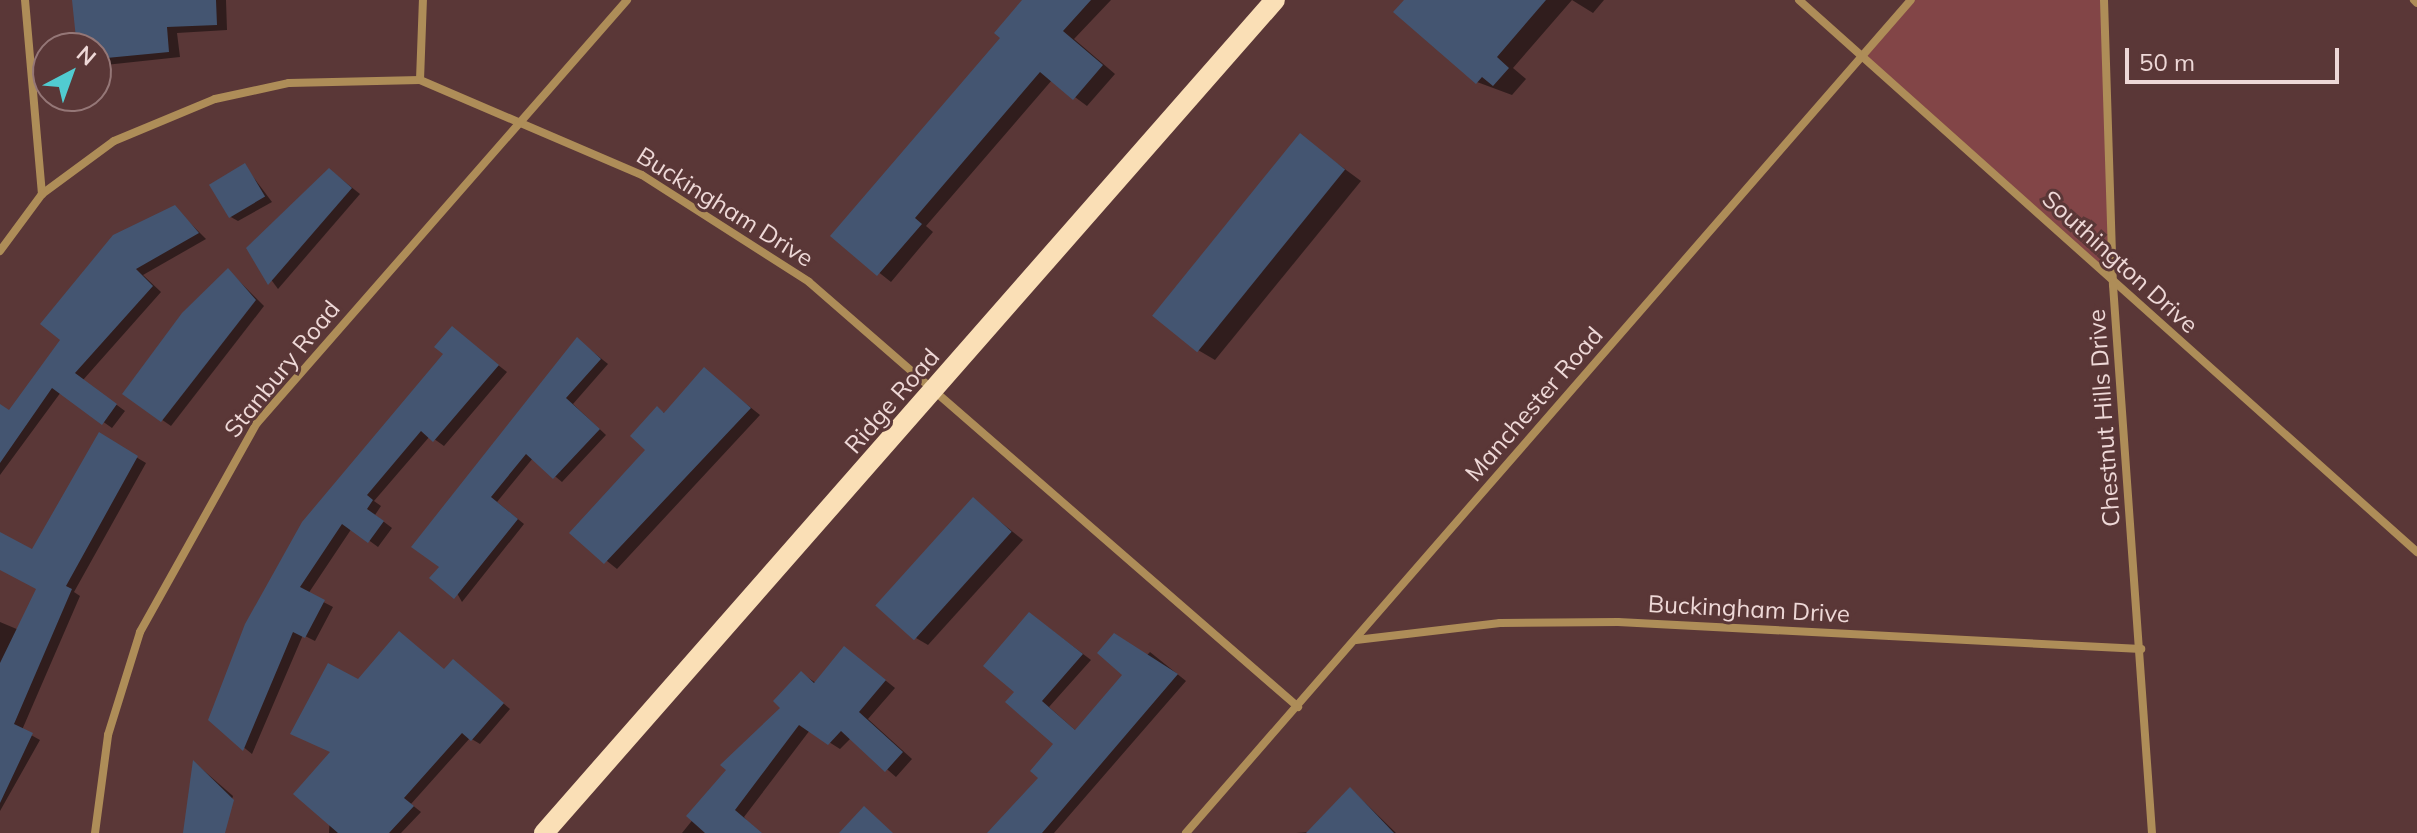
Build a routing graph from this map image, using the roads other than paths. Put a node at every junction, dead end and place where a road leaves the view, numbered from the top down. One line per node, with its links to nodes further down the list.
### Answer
1 (25, 0): 11 (street)
2 (423, 0): 9 (street)
3 (627, 0): 10 (street, Stanbury Road)
4 (1275, 0): 14 (main road, Ridge Road)
5 (1799, 0): 8 (street, Southington Drive)
6 (1911, 0): 8 (street, Manchester Road)
7 (2104, 0): 13 (street, Chestnut Hills Drive)
8 (1863, 56): 13 (street, Southington Drive); 16 (street, Manchester Road)
9 (420, 80): 10 (street, Buckingham Drive); 11 (street, Buckingham Drive)
10 (518, 122): 14 (street, Buckingham Drive); 19 (street, Stanbury Road)
11 (42, 194): 12 (street, Buckingham Drive)
12 (0, 251)
13 (2113, 285): 15 (street, Southington Drive); 17 (street, Chestnut Hills Drive)
14 (935, 391): 18 (street, Buckingham Drive); 20 (main road, Ridge Road)
15 (2417, 552)
16 (1356, 640): 17 (street, Buckingham Drive); 18 (street, Manchester Road)
17 (2141, 649): 22 (street, Chestnut Hills Drive)
18 (1298, 707): 21 (street, Manchester Road)
19 (95, 833)
20 (544, 833)
21 (1186, 833)
22 (2152, 833)

